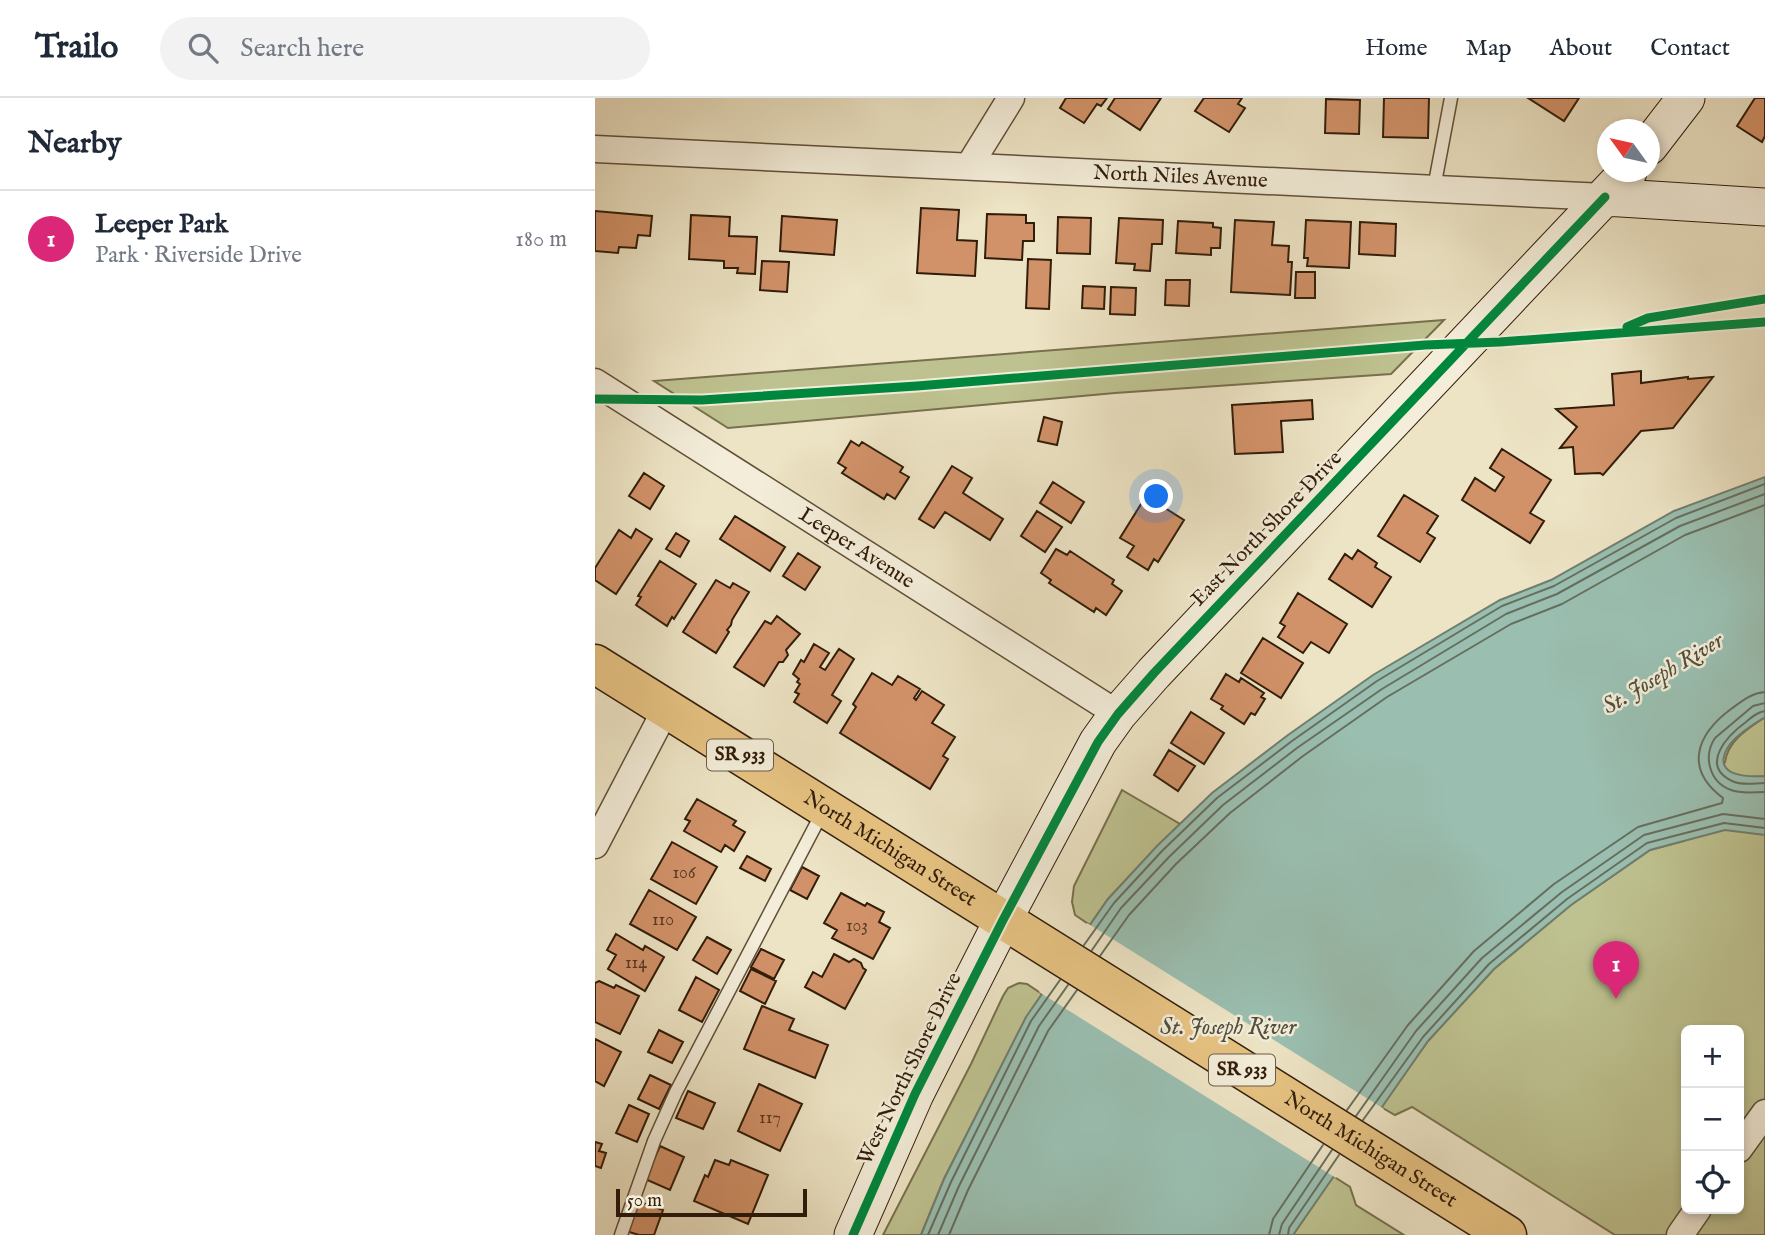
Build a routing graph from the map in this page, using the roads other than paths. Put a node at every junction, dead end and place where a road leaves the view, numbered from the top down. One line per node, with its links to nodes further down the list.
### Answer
1 (1011, 98): 6 (street)
2 (1451, 98): 8 (lane)
3 (1686, 98): 4 (street)
4 (1660, 133)
5 (595, 149): 6 (street, North Niles Avenue)
6 (969, 166): 8 (street, North Niles Avenue)
7 (1617, 184): 8 (street, North Niles Avenue); 9 (street, North Niles Avenue); 13 (street, East North Shore Drive)
8 (1434, 188)
9 (1765, 207)
10 (595, 382): 13 (street, Leeper Avenue)
11 (595, 664): 12 (main road, North Michigan Street / SR 933)
12 (666, 709): 14 (main road, North Michigan Street / SR 933); 15 (street)
13 (1118, 714): 16 (street, East North Shore Drive)
14 (825, 807): 16 (main road, North Michigan Street / SR 933); 20 (lane)
15 (595, 845)
16 (1003, 920): 21 (street, West North Shore Drive); 22 (main road, North Michigan Street / SR 933)
17 (1765, 1112): 18 (street)
18 (1744, 1143)
19 (1695, 1214): 23 (street)
20 (621, 1235)
21 (853, 1235)
22 (1507, 1235)
23 (1680, 1235)

